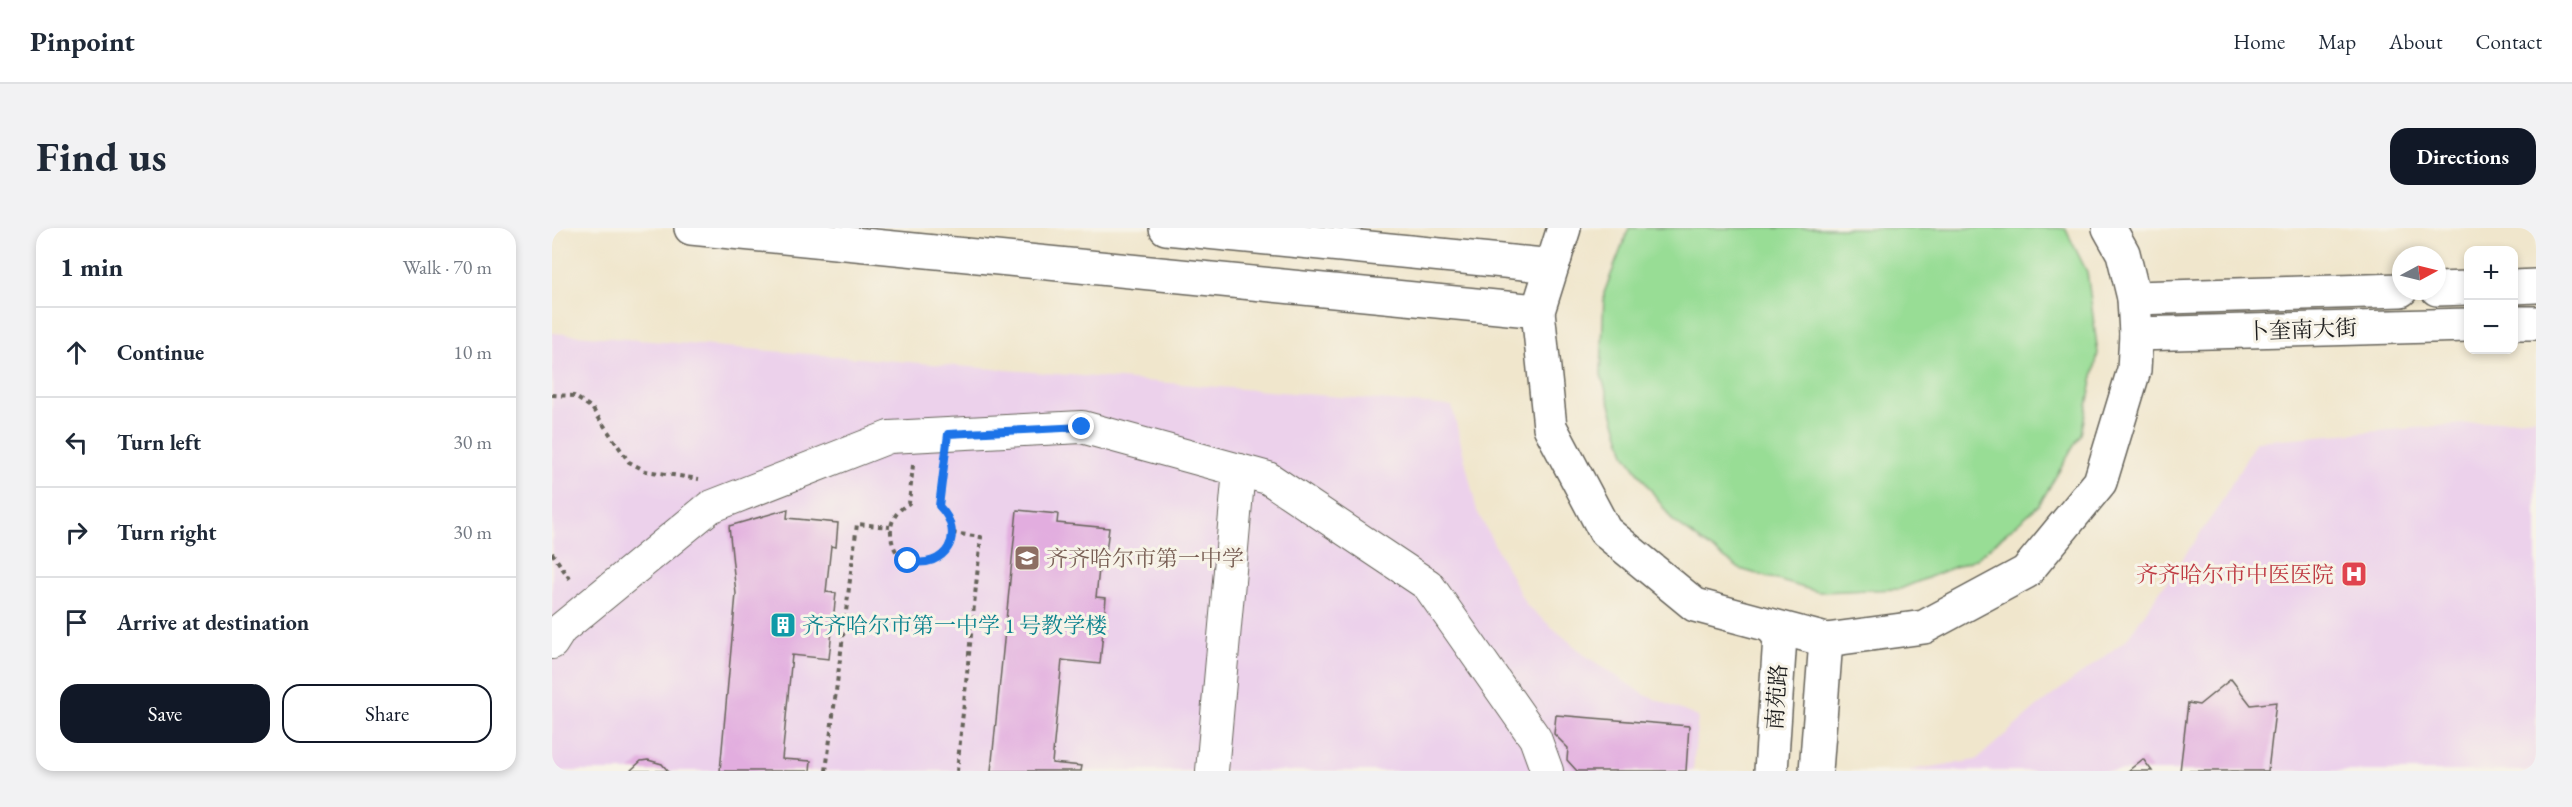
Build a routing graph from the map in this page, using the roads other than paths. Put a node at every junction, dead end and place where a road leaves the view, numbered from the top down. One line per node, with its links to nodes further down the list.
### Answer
1 (691, 228): 11 (main road)
2 (1166, 228): 4 (main road)
3 (2109, 228): 10 (main road)
4 (1559, 243): 11 (main road)
5 (2536, 286): 6 (main road)
6 (2518, 287)
7 (2464, 288): 8 (main road)
8 (2446, 289)
9 (2392, 290): 10 (main road, 卜奎南大街)
10 (2134, 298): 15 (main road)
11 (1538, 311): 17 (main road)
12 (2518, 323): 13 (main road)
13 (2536, 323)
14 (2464, 325): 15 (main road, 卜奎南大街)
15 (2136, 334): 18 (main road)
16 (1239, 470): 19 (street); 20 (street); 21 (street)
17 (1772, 626): 18 (main road); 22 (main road, 南苑路)
18 (1826, 640): 23 (main road, 南苑路)
19 (552, 643)
20 (1212, 771)
21 (1547, 771)
22 (1771, 771)
23 (1816, 771)

